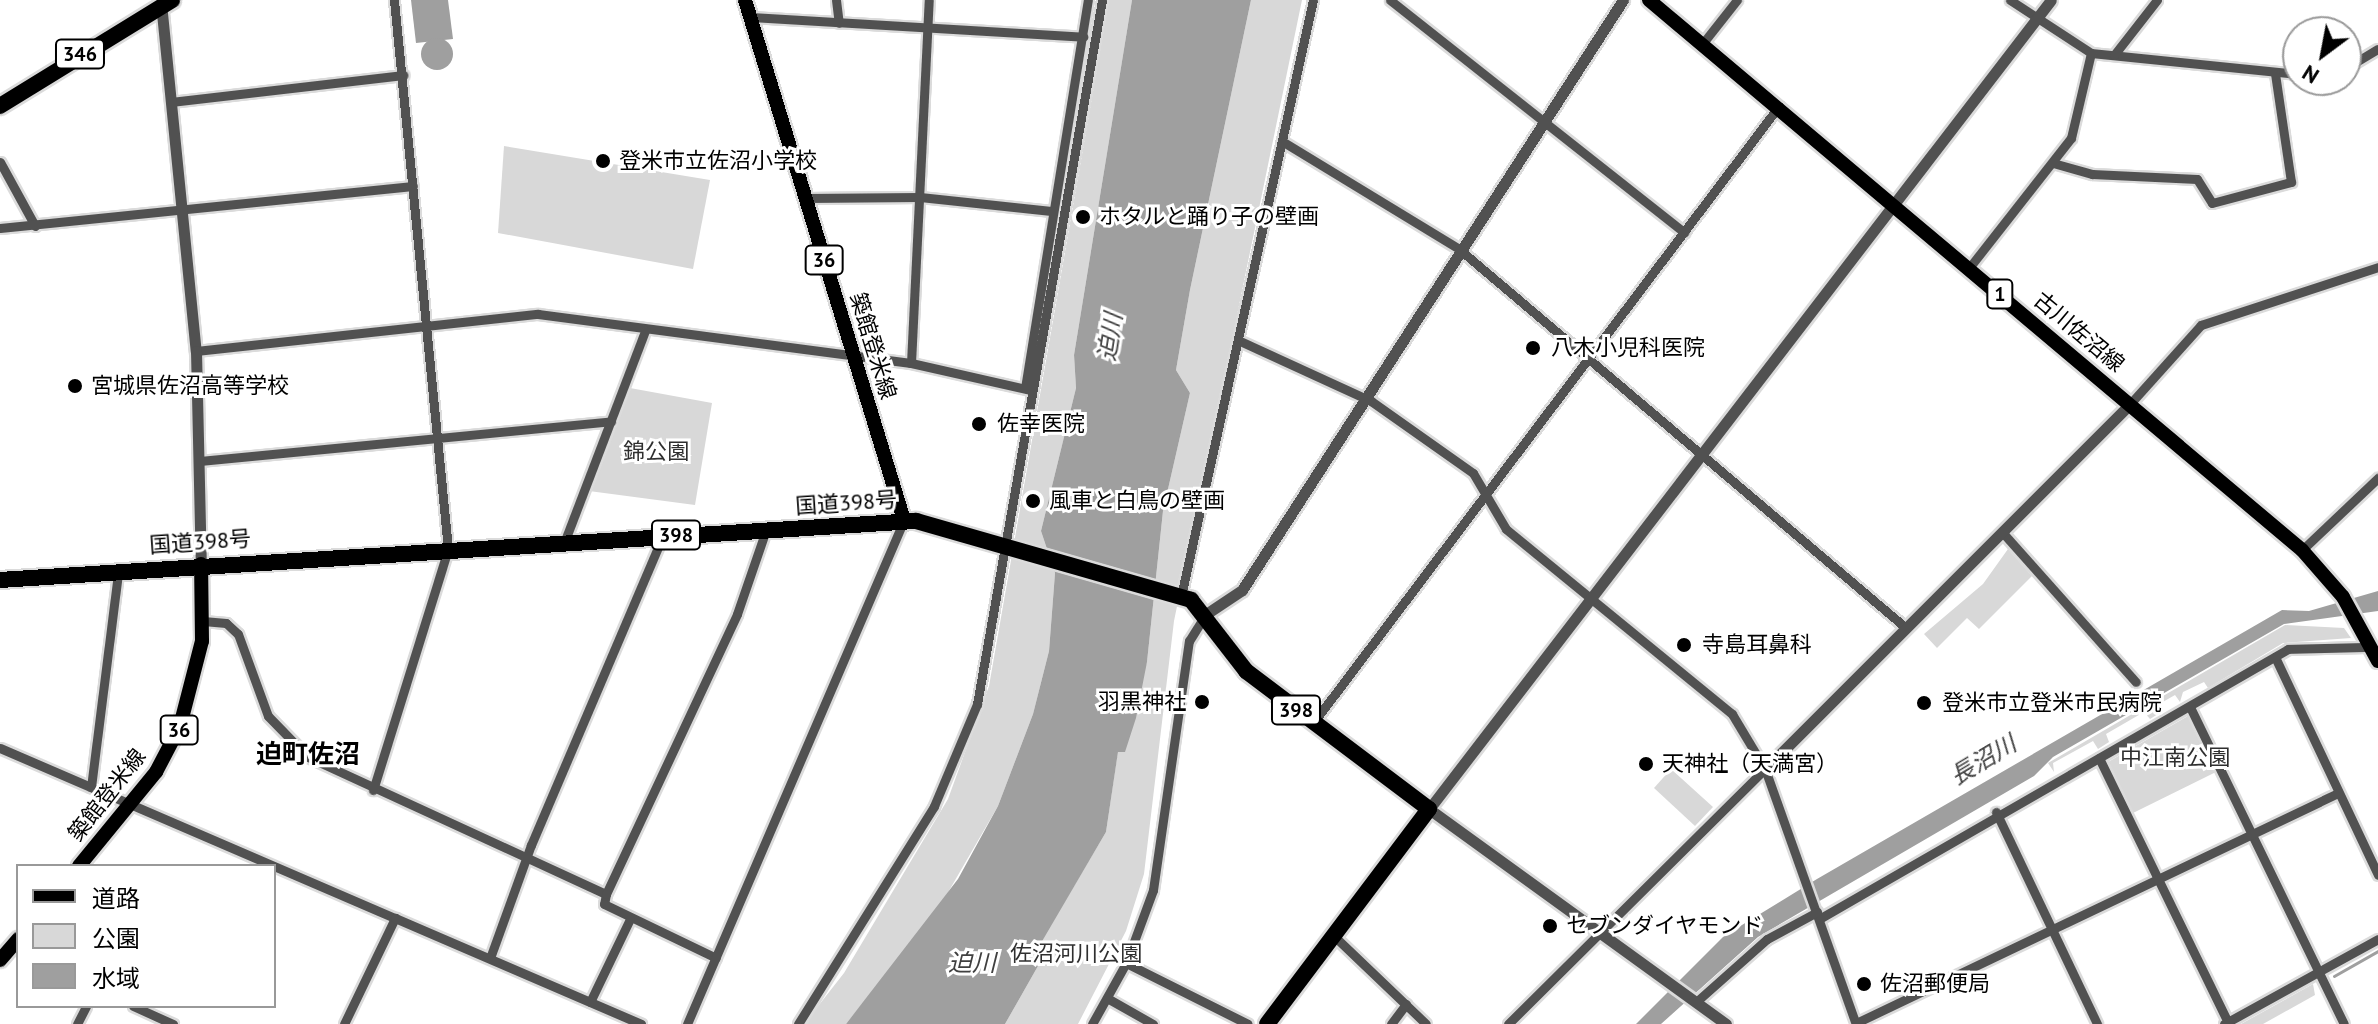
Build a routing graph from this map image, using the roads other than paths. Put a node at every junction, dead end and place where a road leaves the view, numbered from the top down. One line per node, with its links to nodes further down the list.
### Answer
1 (394, 0): 26 (street)
2 (745, 0): 16 (main road, 築館登米線 / 36)
3 (836, 0): 18 (street)
4 (929, 0): 19 (street)
5 (1088, 0): 20 (street)
6 (1102, 0): 53 (street)
7 (1313, 0): 31 (street)
8 (1390, 0): 30 (street)
9 (1623, 0): 30 (street)
10 (1649, 0): 21 (main road, 古川佐沼線 / 1)
11 (1737, 0): 21 (street)
12 (2010, 0): 17 (street)
13 (2051, 0): 17 (street)
14 (2157, 0): 23 (street)
15 (164, 1): 27 (street); 28 (highway, 346)
16 (751, 17): 18 (street); 36 (main road, 築館登米線 / 36)
17 (2037, 19): 22 (street); 37 (street)
18 (839, 23): 19 (street)
19 (927, 26): 20 (street); 35 (street)
20 (1083, 37): 39 (street)
21 (1703, 43): 29 (main road, 古川佐沼線 / 1)
22 (2091, 53): 23 (street); 33 (street)
23 (2114, 55): 24 (street)
24 (2275, 74): 25 (street); 33 (street)
25 (2282, 74)
26 (403, 75): 27 (street); 34 (street)
27 (171, 102): 38 (street)
28 (0, 106)
29 (1779, 106): 37 (main road, 古川佐沼線 / 1); 42 (street)
30 (1543, 117): 42 (street); 43 (street)
31 (1285, 143): 43 (street); 48 (street)
32 (0, 162): 40 (street)
33 (2053, 163): 45 (street)
34 (413, 186): 38 (street); 46 (street)
35 (920, 197): 36 (street); 39 (street); 52 (street)
36 (806, 198): 51 (main road, 築館登米線 / 36)
37 (1896, 205): 45 (main road, 古川佐沼線 / 1); 58 (street)
38 (182, 210): 40 (street); 49 (street)
39 (1051, 211): 53 (street)
40 (35, 226): 41 (street)
41 (0, 228)
42 (1684, 232): 50 (street)
43 (1459, 249): 50 (street); 54 (street)
44 (2378, 267): 55 (street)
45 (1969, 268): 55 (main road, 古川佐沼線 / 1)
46 (427, 324): 47 (street); 49 (street); 57 (street)
47 (645, 331): 51 (street); 56 (street)
48 (1240, 341): 54 (street); 73 (street)
49 (196, 351): 59 (street)
50 (1587, 357): 58 (street); 61 (street)
51 (854, 359): 52 (street); 62 (main road, 築館登米線 / 36)
52 (911, 363): 53 (street)
53 (1030, 389): 67 (street)
54 (1366, 398): 61 (street); 75 (street)
55 (2130, 404): 64 (street); 69 (main road, 古川佐沼線 / 1)
56 (611, 421): 57 (street); 66 (street)
57 (439, 438): 59 (street); 68 (street)
58 (1705, 459): 74 (street); 77 (street)
59 (199, 461): 70 (street)
60 (2378, 478): 69 (street)
61 (1483, 495): 74 (street); 83 (street)
62 (904, 520): 63 (highway, 国道398号 / 398); 67 (highway, 国道398号 / 398); 109 (street)
63 (766, 530): 65 (highway, 国道398号 / 398); 100 (street)
64 (2004, 534): 77 (street); 81 (street)
65 (663, 536): 66 (highway, 国道398号 / 398); 94 (street)
66 (564, 543): 68 (highway, 国道398号 / 398)
67 (1010, 545): 73 (highway, 国道398号 / 398); 123 (street)
68 (448, 549): 70 (highway, 国道398号 / 398); 88 (street)
69 (2302, 550): 78 (main road, 古川佐沼線 / 1)
70 (201, 564): 71 (highway, 国道398号 / 398); 76 (main road, 築館登米線 / 36)
71 (118, 570): 72 (highway, 国道398号 / 398); 87 (street)
72 (0, 580)
73 (1181, 596): 75 (highway, 国道398号 / 398)
74 (1595, 601): 86 (street); 91 (street)
75 (1201, 619): 83 (highway, 国道398号 / 398); 110 (street)
76 (203, 621): 88 (street); 90 (main road, 築館登米線 / 36)
77 (1906, 628): 86 (street)
78 (2371, 647): 79 (street); 80 (main road, 古川佐沼線 / 1)
79 (2275, 657): 82 (street); 89 (street)
80 (2378, 661)
81 (2136, 682)
82 (2190, 707): 85 (street); 93 (street)
83 (1313, 723): 91 (highway, 国道398号 / 398)
84 (0, 748): 87 (street)
85 (2099, 758): 92 (street); 99 (street)
86 (1765, 769): 101 (street); 104 (street)
87 (91, 787): 90 (street)
88 (373, 790): 94 (street)
89 (2338, 793): 93 (street); 98 (street)
90 (131, 803): 95 (main road, 築館登米線 / 36); 96 (street)
91 (1429, 809): 104 (street); 106 (highway)
92 (1996, 812): 101 (street); 105 (street)
93 (2252, 834): 99 (street); 111 (street)
94 (526, 860): 100 (street); 108 (street)
95 (81, 864)
96 (271, 864)
97 (276, 866): 102 (street)
98 (2378, 875)
99 (2159, 878): 105 (street); 118 (street)
100 (606, 894): 103 (street)
101 (1817, 914): 113 (street); 117 (street)
102 (395, 918): 108 (street); 120 (street)
103 (630, 919): 109 (street); 114 (street)
104 (1600, 929): 113 (street); 130 (street)
105 (2052, 929): 117 (street); 132 (street)
106 (1334, 936): 115 (street); 127 (highway)
107 (2378, 939): 111 (street)
108 (490, 958): 114 (street)
109 (716, 958): 122 (street)
110 (1126, 963): 112 (street); 126 (street)
111 (2320, 972): 118 (street); 133 (street)
112 (1107, 998): 124 (street); 125 (street)
113 (1693, 1000): 131 (street)
114 (590, 1002): 121 (street)
115 (1406, 1004): 128 (street); 129 (street)
116 (137, 1008): 119 (street)
117 (1856, 1023)
118 (2227, 1023)
119 (173, 1024)
120 (344, 1024)
121 (641, 1024)
122 (687, 1024)
123 (798, 1024)
124 (1092, 1024)
125 (1153, 1024)
126 (1248, 1024)
127 (1267, 1024)
128 (1391, 1024)
129 (1426, 1024)
130 (1508, 1024)
131 (1726, 1024)
132 (2097, 1024)
133 (2344, 1024)

